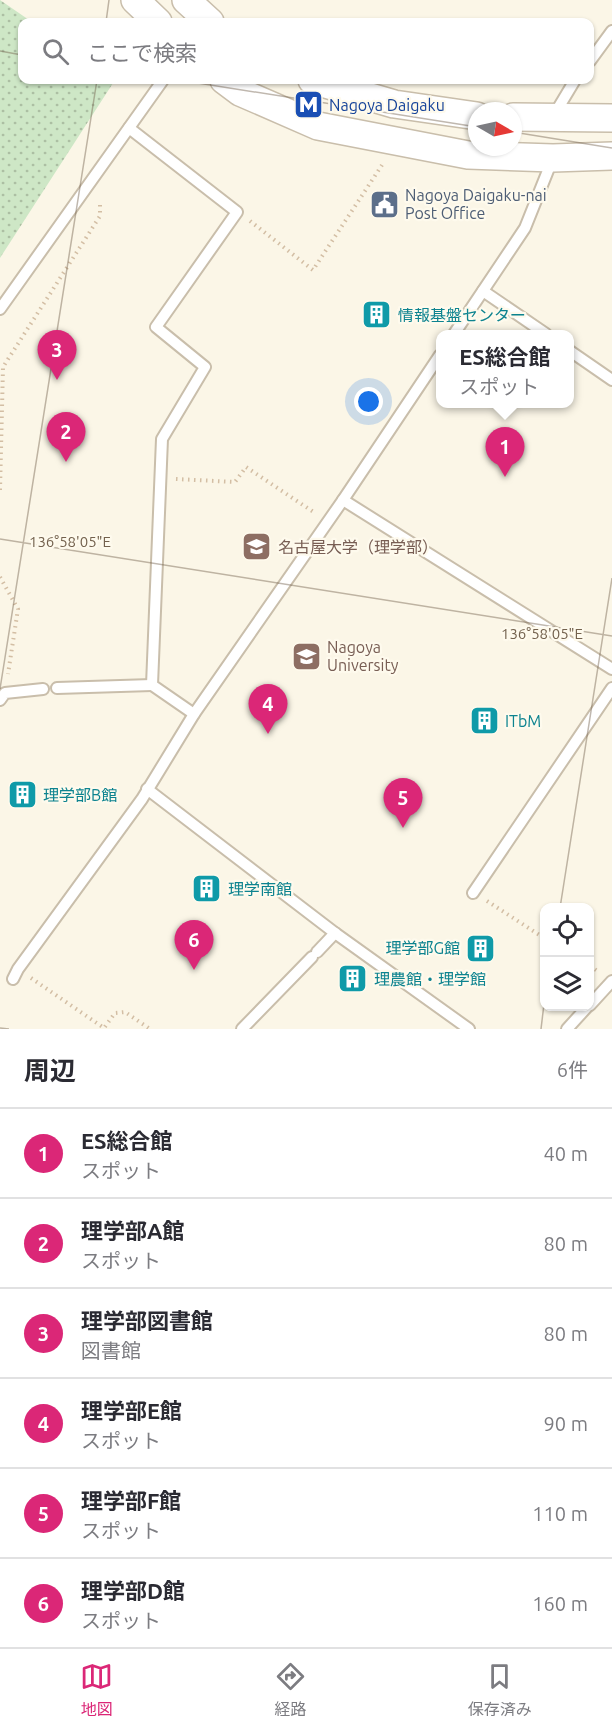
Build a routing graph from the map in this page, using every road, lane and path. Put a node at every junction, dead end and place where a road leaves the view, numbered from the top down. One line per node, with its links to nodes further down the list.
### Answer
1 (134, 0): 2 (street)
2 (154, 18)
3 (612, 31): 4 (lane)
4 (594, 56)
5 (160, 84): 13 (lane)
6 (229, 84): 15 (street)
7 (325, 84): 9 (street)
8 (573, 84): 12 (lane)
9 (468, 115)
10 (522, 117): 12 (street)
11 (612, 118): 12 (street)
12 (551, 119)
13 (129, 128): 17 (lane); 18 (lane)
14 (612, 156): 15 (street)
15 (553, 158): 19 (lane)
16 (384, 162): 18 (path)
17 (90, 182): 20 (lane); 27 (path)
18 (237, 212): 26 (lane)
19 (483, 291): 21 (lane); 22 (lane)
20 (0, 309)
21 (457, 330)
22 (540, 330)
23 (574, 354): 25 (lane)
24 (436, 362): 28 (lane)
25 (612, 380)
26 (160, 478): 29 (path); 32 (lane)
27 (0, 490)
28 (343, 500): 29 (lane); 31 (lane)
29 (328, 522): 37 (lane)
30 (0, 577): 36 (path)
31 (612, 669)
32 (152, 685): 33 (lane); 37 (lane)
33 (57, 688)
34 (612, 688): 39 (lane)
35 (43, 689): 36 (lane)
36 (3, 696)
37 (194, 714): 38 (lane)
38 (147, 789): 40 (lane); 42 (lane)
39 (473, 893): 41 (path)
40 (335, 933): 47 (lane); 48 (lane)
41 (540, 935)
42 (16, 974): 46 (path)
43 (612, 981): 44 (lane)
44 (594, 1001)
45 (584, 1011): 49 (lane)
46 (150, 1029)
47 (242, 1029)
48 (469, 1029)
49 (567, 1029)

